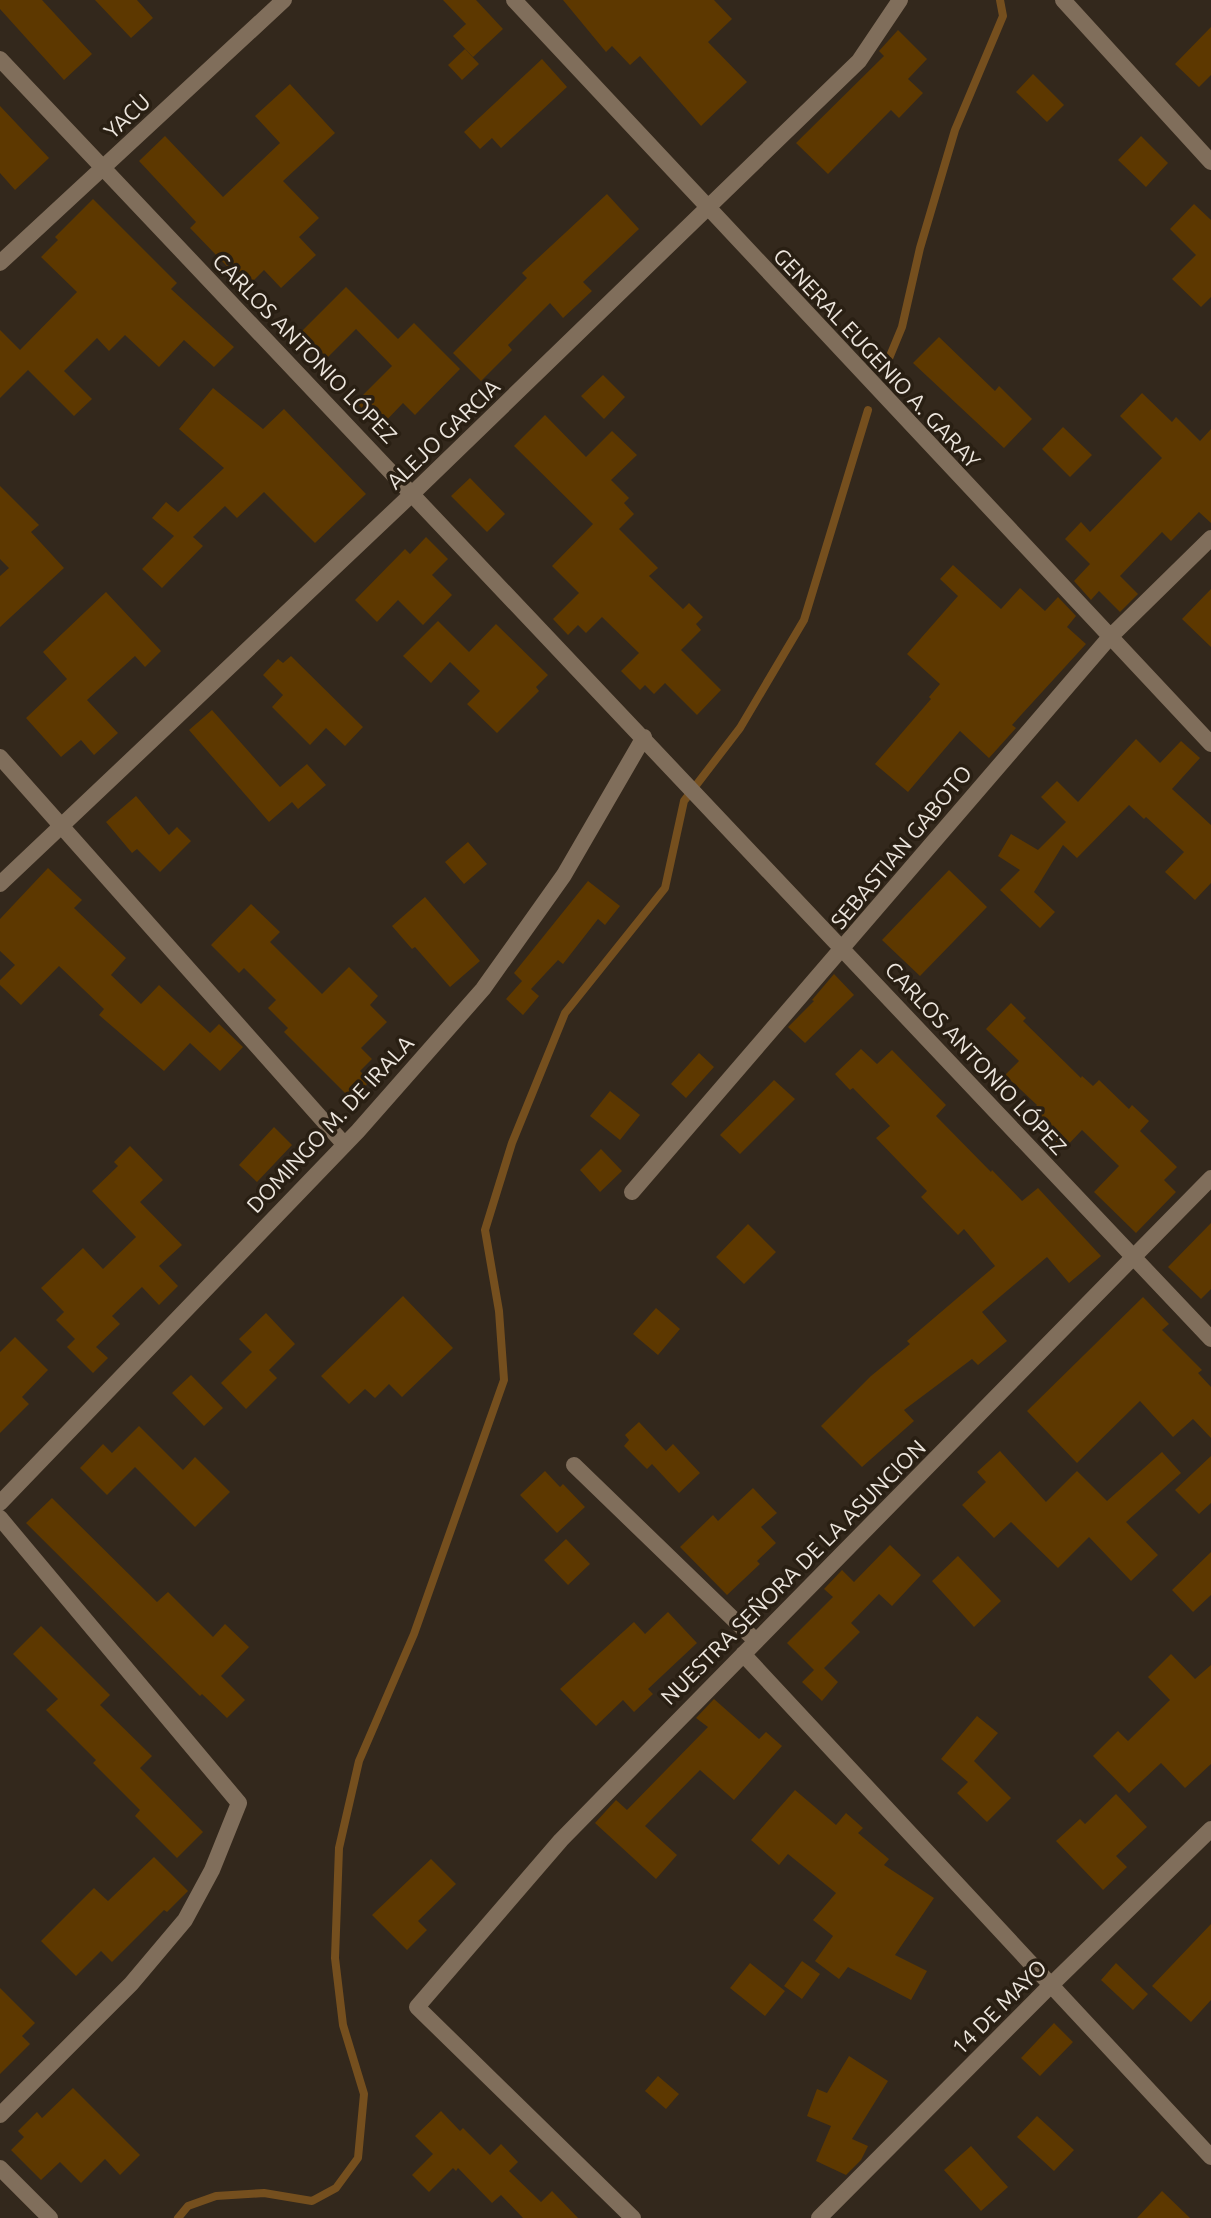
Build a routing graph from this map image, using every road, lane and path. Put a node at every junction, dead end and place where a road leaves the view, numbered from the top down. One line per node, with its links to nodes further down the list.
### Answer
1 (284, 0): 7 (street, YACU)
2 (514, 0): 8 (street, GENERAL EUGENIO A. GARAY)
3 (900, 0): 8 (street, ALEJO GARCIA)
4 (1063, 0): 6 (street)
5 (0, 59): 7 (street, CARLOS ANTONIO LÓPEZ)
6 (1211, 162)
7 (103, 168): 9 (street, YACU); 10 (street, CARLOS ANTONIO LÓPEZ)
8 (708, 209): 10 (street, ALEJO GARCIA); 12 (street, GENERAL EUGENIO A. GARAY)
9 (0, 263)
10 (413, 493): 13 (street, CARLOS ANTONIO LÓPEZ); 16 (street, ALEJO GARCIA)
11 (1211, 538): 12 (street, SEBASTIAN GABOTO)
12 (1109, 638): 14 (street, GENERAL EUGENIO A. GARAY); 18 (street, SEBASTIAN GABOTO)
13 (644, 737): 18 (street, CARLOS ANTONIO LÓPEZ); 19 (street, DOMINGO M. DE IRALA)
14 (1211, 744)
15 (0, 757): 16 (street)
16 (61, 827): 17 (street, ALEJO GARCIA); 19 (street)
17 (0, 884)
18 (843, 949): 21 (street, SEBASTIAN GABOTO); 22 (street, CARLOS ANTONIO LÓPEZ)
19 (344, 1144): 25 (street, DOMINGO M. DE IRALA)
20 (1211, 1178): 22 (street, NUESTRA SEÑORA DE LA ASUNCION)
21 (632, 1192)
22 (1133, 1258): 23 (street, CARLOS ANTONIO LÓPEZ); 27 (street, NUESTRA SEÑORA DE LA ASUNCION)
23 (1211, 1339)
24 (574, 1465): 27 (street)
25 (0, 1503)
26 (0, 1518): 31 (street)
27 (756, 1641): 28 (street, NUESTRA SEÑORA DE LA ASUNCION)
28 (743, 1654): 30 (street); 35 (street, NUESTRA SEÑORA DE LA ASUNCION)
29 (1211, 1829): 30 (street, 14 DE MAYO)
30 (1050, 1986): 32 (street); 36 (street, 14 DE MAYO)
31 (0, 2115)
32 (1211, 2157)
33 (0, 2168): 34 (street)
34 (50, 2218)
35 (633, 2218)
36 (819, 2218)

